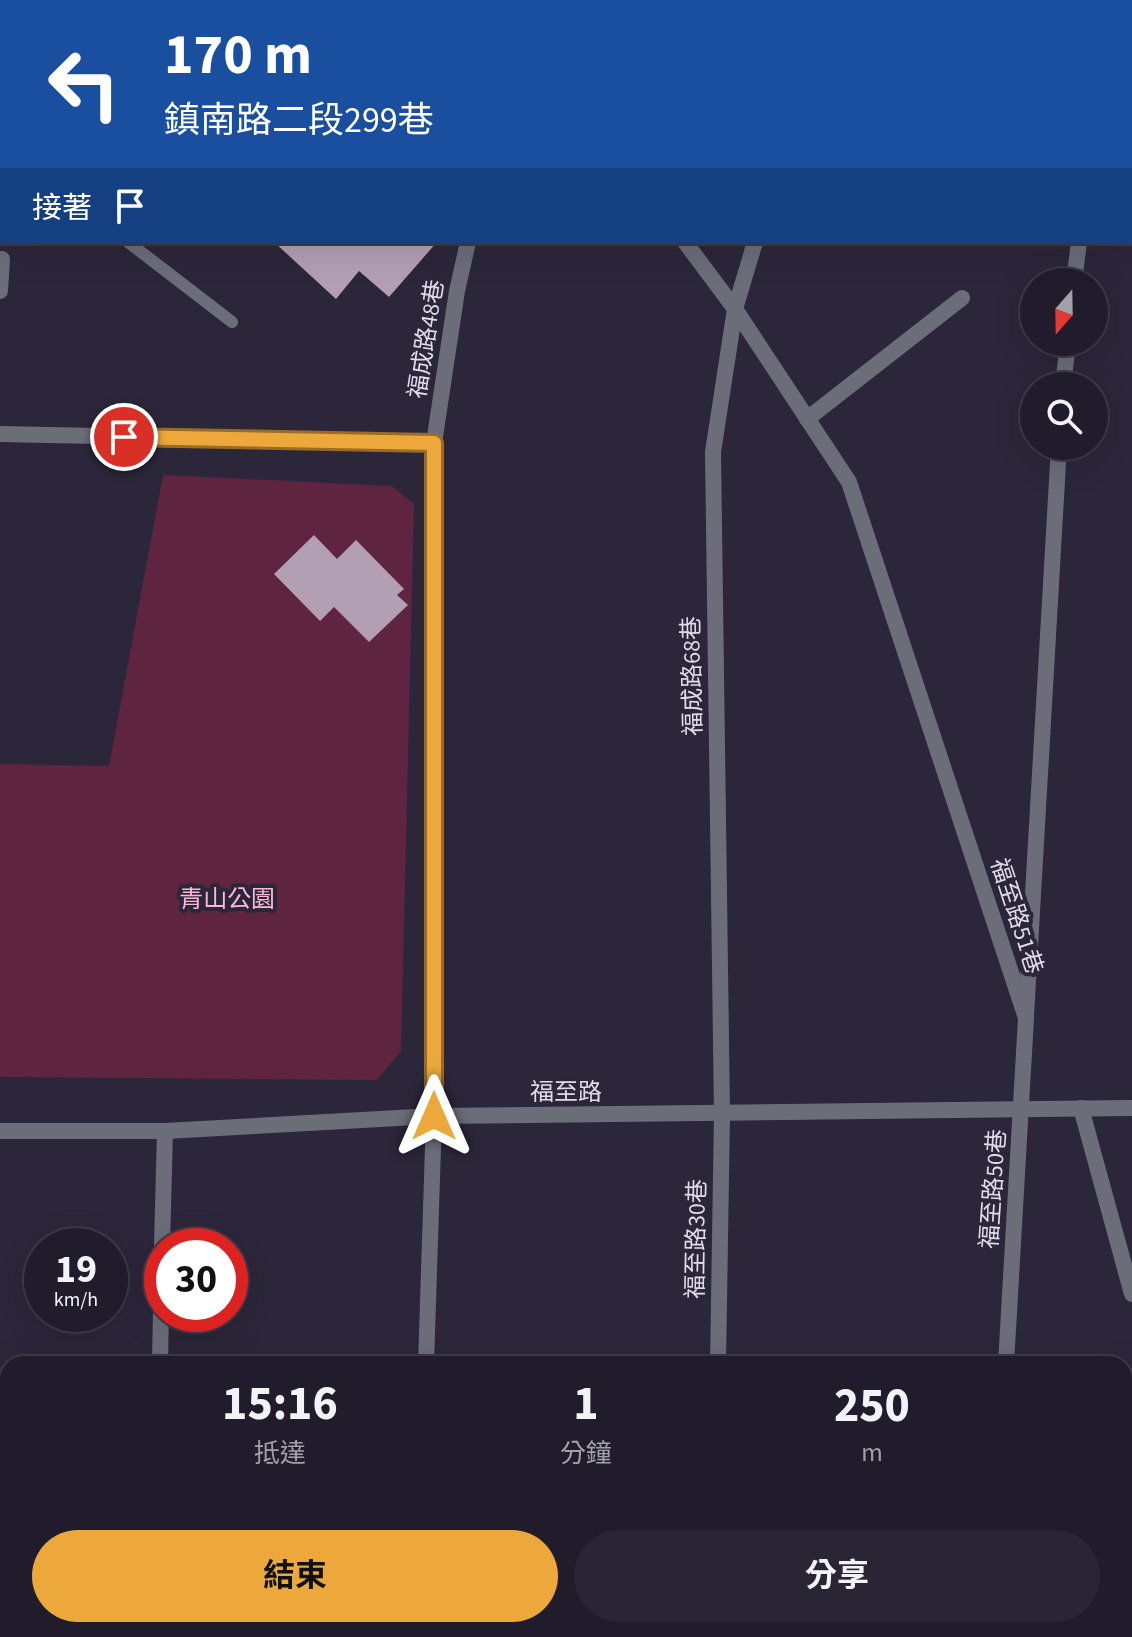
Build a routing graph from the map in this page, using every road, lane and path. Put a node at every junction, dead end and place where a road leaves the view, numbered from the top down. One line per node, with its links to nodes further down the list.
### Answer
1 (131, 244): 11 (lane)
2 (468, 244): 14 (street, 福成路48巷)
3 (686, 244): 10 (street, 福至路51巷)
4 (754, 244): 10 (street, 福成路68巷)
5 (1079, 244): 7 (street)
6 (2, 259): 8 (street)
7 (1076, 268)
8 (0, 291)
9 (962, 298): 12 (street)
10 (735, 309): 12 (street, 福至路51巷); 20 (street, 福成路68巷)
11 (232, 322)
12 (807, 419): 16 (street, 福至路51巷)
13 (0, 434): 14 (street)
14 (434, 443): 21 (street, 福成路48巷)
15 (1058, 460): 16 (street, 福至路51巷)
16 (1026, 1018): 17 (street, 福至路50巷)
17 (1023, 1107): 18 (street, 福至路); 20 (street, 福至路); 30 (street, 福至路50巷)
18 (1081, 1108): 19 (street, 福至路); 25 (street)
19 (1132, 1108)
20 (722, 1115): 21 (street, 福至路); 29 (street, 福至路30巷)
21 (434, 1116): 23 (street, 福至路); 28 (street)
22 (0, 1131): 23 (street, 福至路)
23 (165, 1131): 24 (street)
24 (162, 1228)
25 (1132, 1294)
26 (161, 1332): 27 (street)
27 (160, 1356)
28 (426, 1356)
29 (718, 1356)
30 (1007, 1356)

